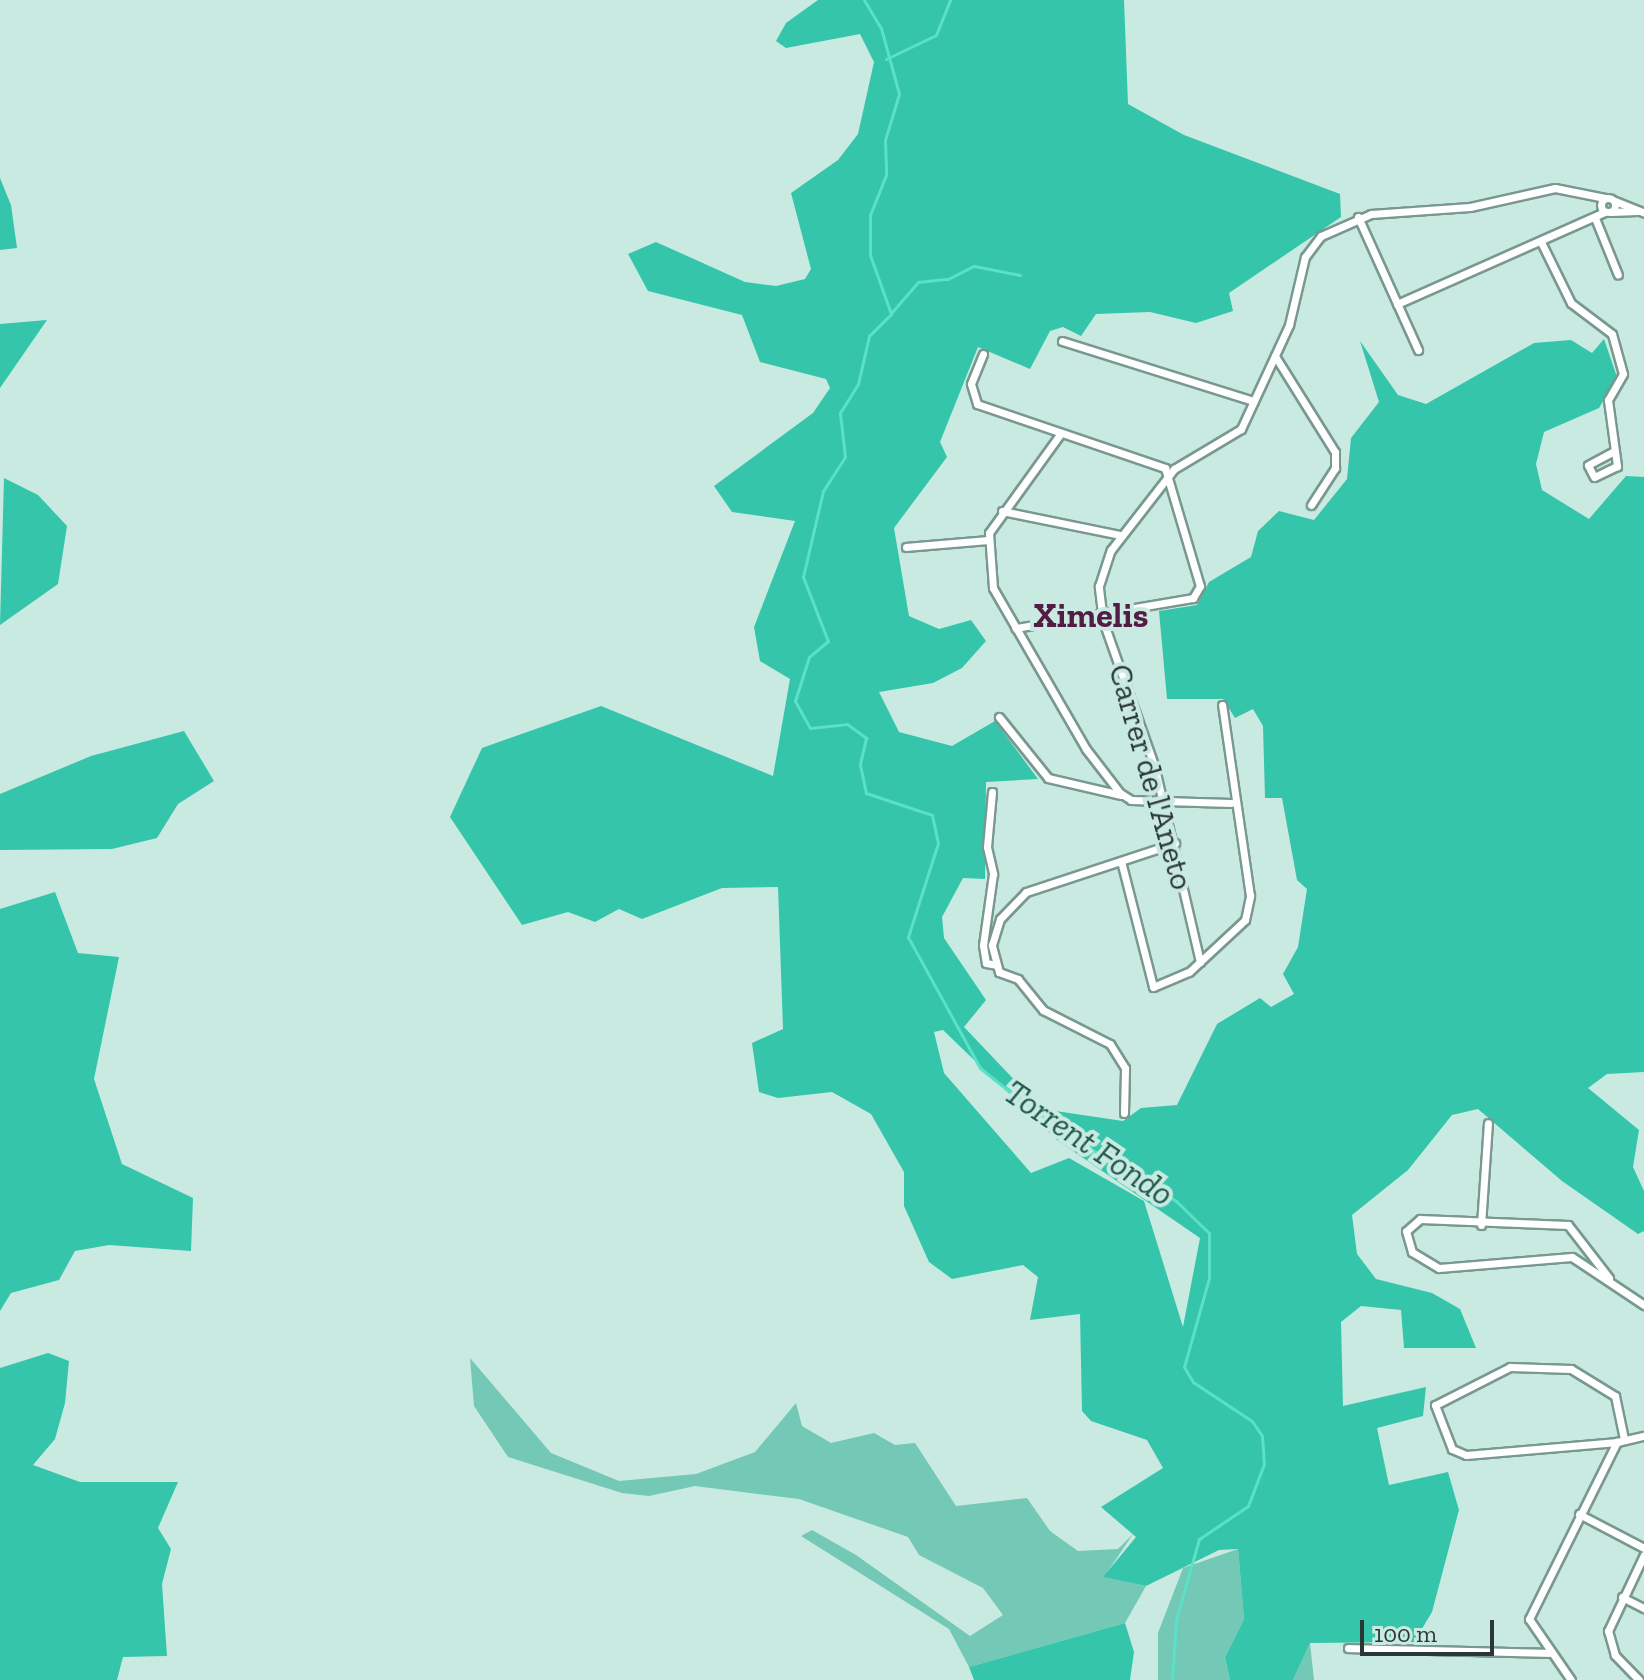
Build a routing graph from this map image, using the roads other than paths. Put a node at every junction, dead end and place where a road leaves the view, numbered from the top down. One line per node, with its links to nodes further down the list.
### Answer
1 (1604, 207): 2 (street); 2 (street); 3 (street); 4 (street)
2 (1642, 212)
3 (1358, 217): 7 (street); 11 (street, Carrer de l'Aneto)
4 (1595, 218): 5 (street); 6 (street)
5 (1541, 242): 7 (street); 14 (street)
6 (1618, 275)
7 (1397, 304): 9 (street)
8 (1062, 341): 12 (street)
9 (1418, 350)
10 (983, 354): 13 (street)
11 (1275, 356): 12 (street, Carrer de l'Aneto); 16 (street)
12 (1254, 401): 15 (street, Carrer de l'Aneto)
13 (1061, 433): 15 (street); 17 (street)
14 (1614, 451)
15 (1169, 474): 18 (street, Carrer de l'Aneto); 21 (street)
16 (1311, 505)
17 (1002, 511): 18 (street); 19 (street)
18 (1120, 535): 21 (street, Carrer de l'Aneto)
19 (988, 540): 20 (street); 22 (street)
20 (906, 547)
21 (1101, 615): 22 (street); 27 (street, Carrer de l'Aneto)
22 (1016, 628): 26 (street)
23 (1222, 705): 28 (street)
24 (999, 717): 26 (street)
25 (992, 792): 32 (street)
26 (1127, 797): 27 (street)
27 (1164, 802): 28 (street); 29 (street, Carrer de l'Aneto)
28 (1231, 803): 31 (street)
29 (1175, 843): 30 (street); 31 (street, Carrer de l'Aneto)
30 (1121, 861): 31 (street); 32 (street)
31 (1200, 962)
32 (996, 965): 33 (street)
33 (1124, 1113)
34 (1488, 1123): 35 (street)
35 (1481, 1225): 36 (street); 36 (street)
36 (1609, 1278): 37 (street)
37 (1644, 1305)
38 (1644, 1436): 39 (street)
39 (1620, 1440): 39 (street); 40 (street)
40 (1579, 1514): 41 (street); 46 (street)
41 (1644, 1548)
42 (1644, 1555): 43 (street)
43 (1622, 1597): 44 (street); 48 (street)
44 (1644, 1608)
45 (1348, 1648): 46 (street)
46 (1549, 1653): 47 (street)
47 (1571, 1680)
48 (1639, 1680)

